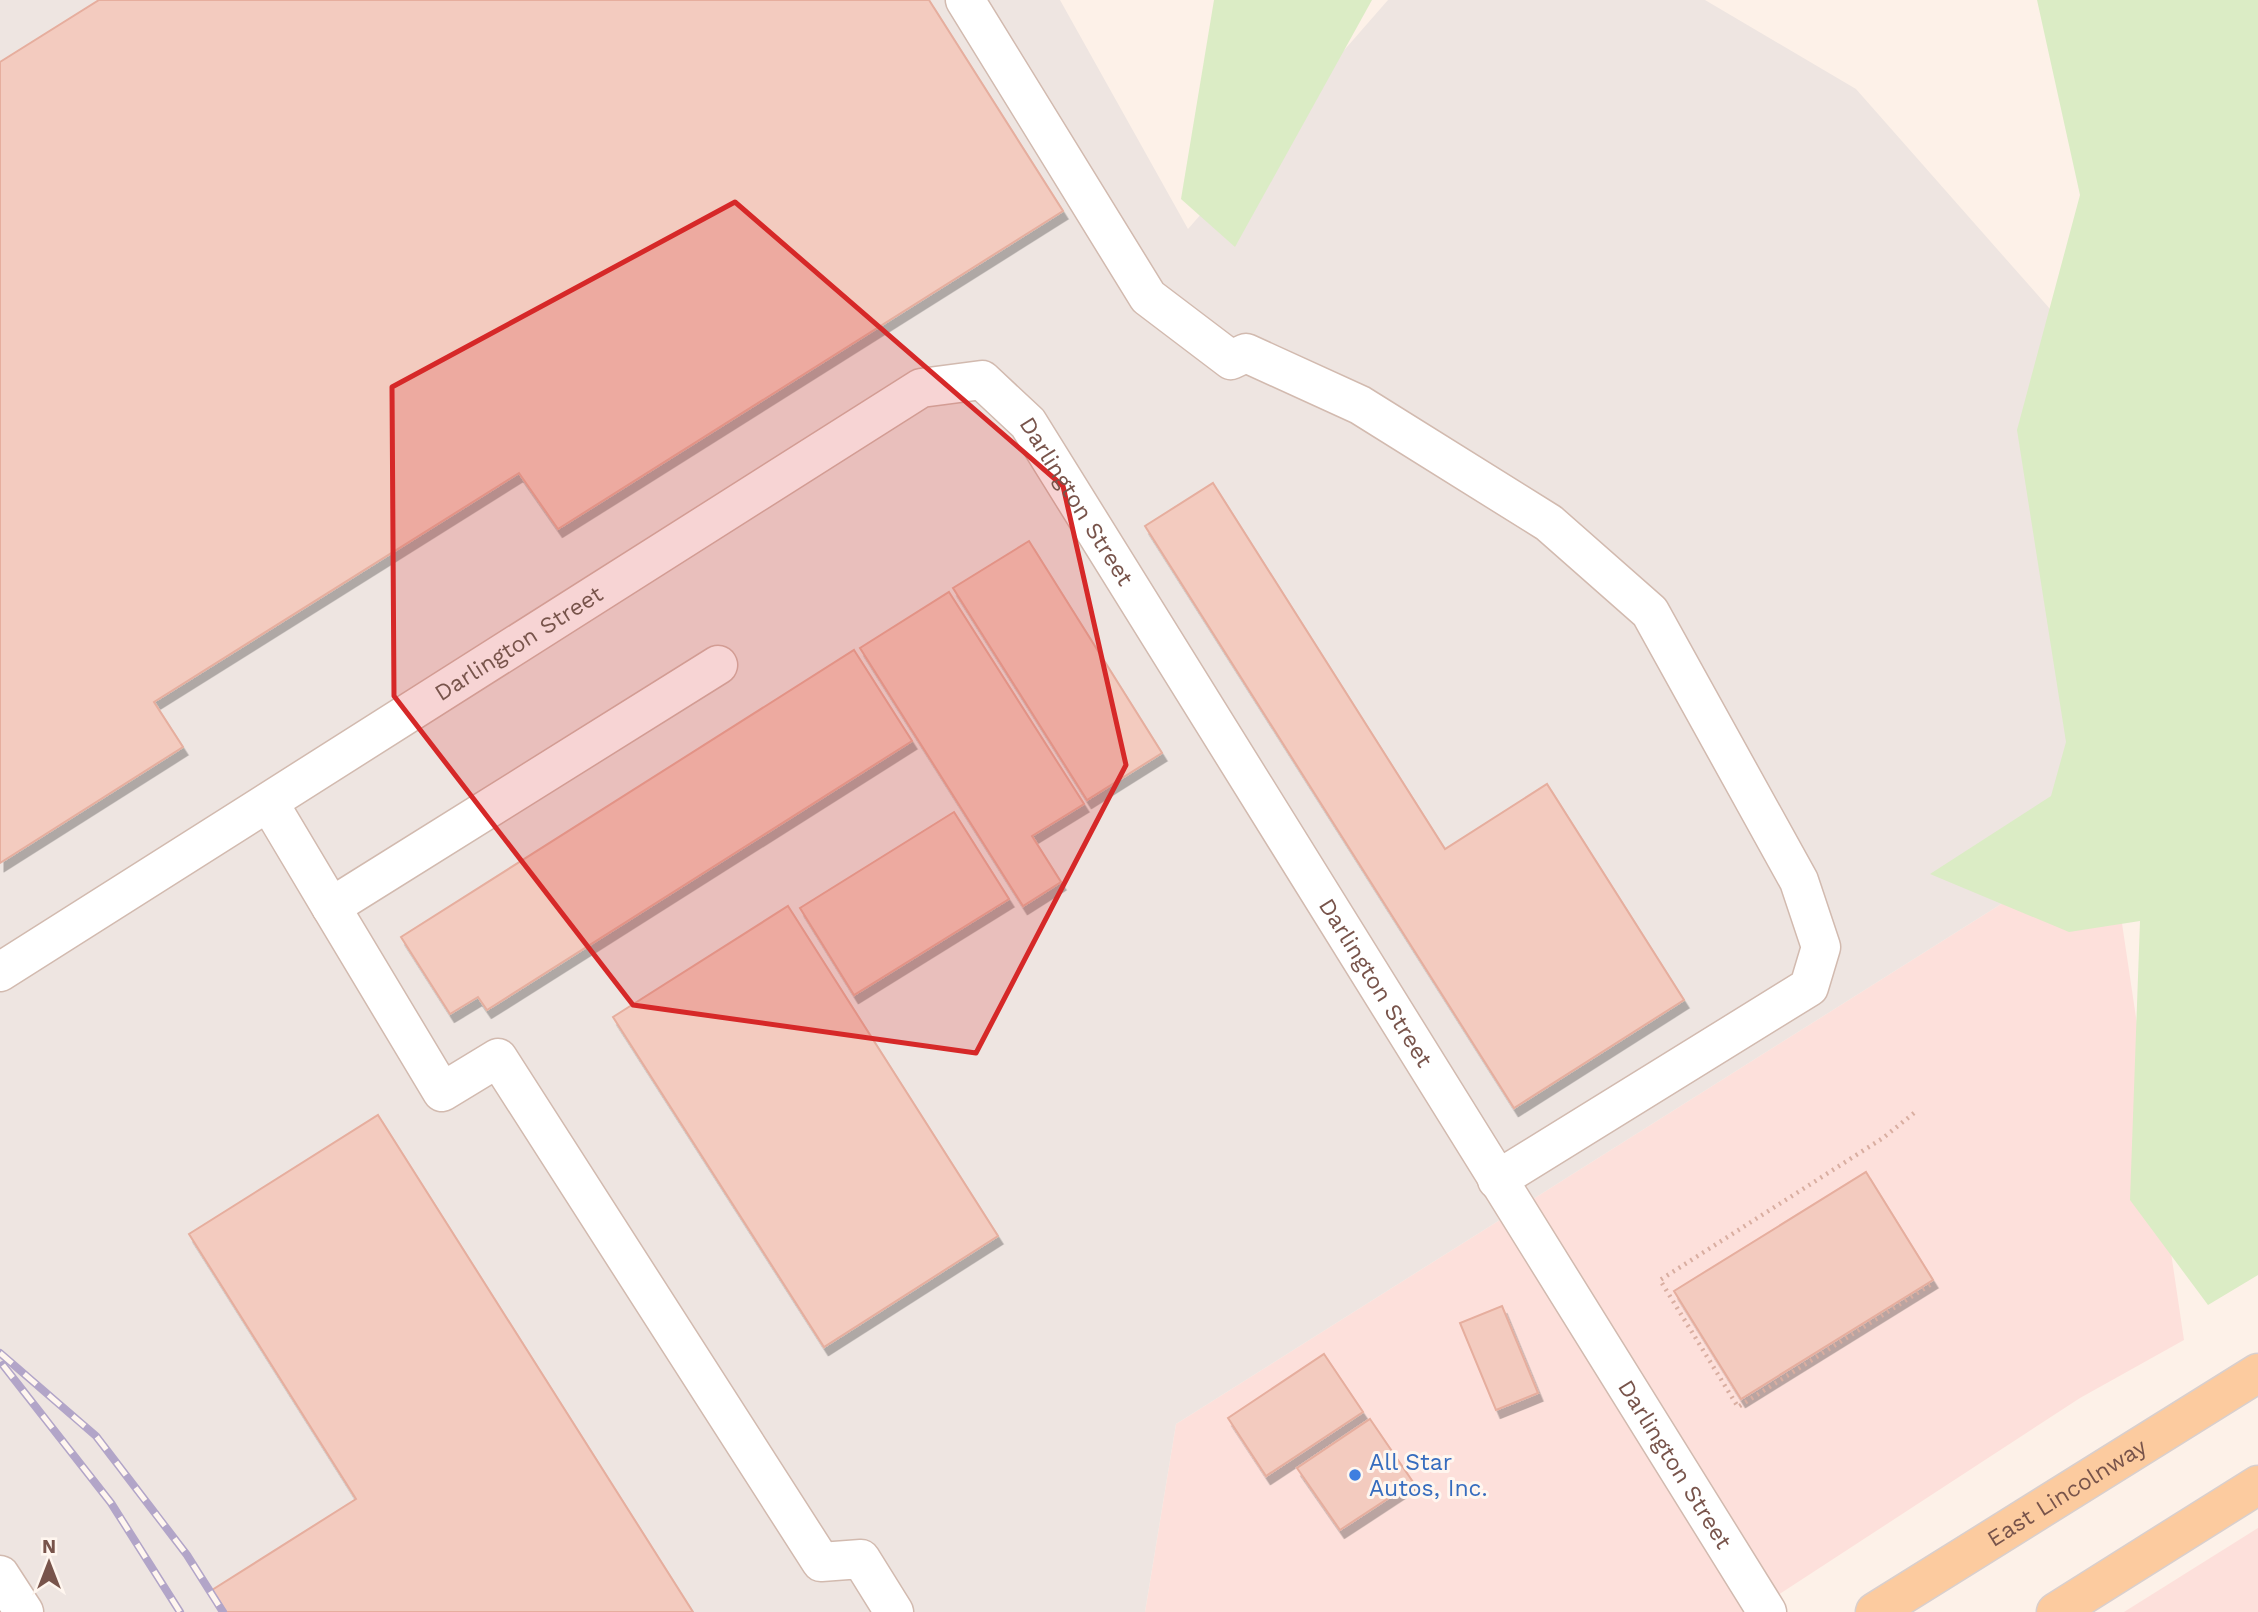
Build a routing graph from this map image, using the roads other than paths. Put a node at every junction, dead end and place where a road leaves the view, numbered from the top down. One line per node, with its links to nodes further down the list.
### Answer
1 (965, 0): 6 (street)
2 (718, 664): 4 (street)
3 (269, 803): 4 (street); 5 (street, Darlington Street); 6 (street, Darlington Street)
4 (331, 907): 11 (street)
5 (0, 972)
6 (1497, 1180): 12 (street, Darlington Street)
7 (2258, 1373): 13 (main road, East Lincolnway)
8 (2258, 1485): 14 (main road)
9 (0, 1575): 10 (street)
10 (24, 1612)
11 (894, 1612)
12 (1767, 1612)
13 (1875, 1612)
14 (2056, 1612)

